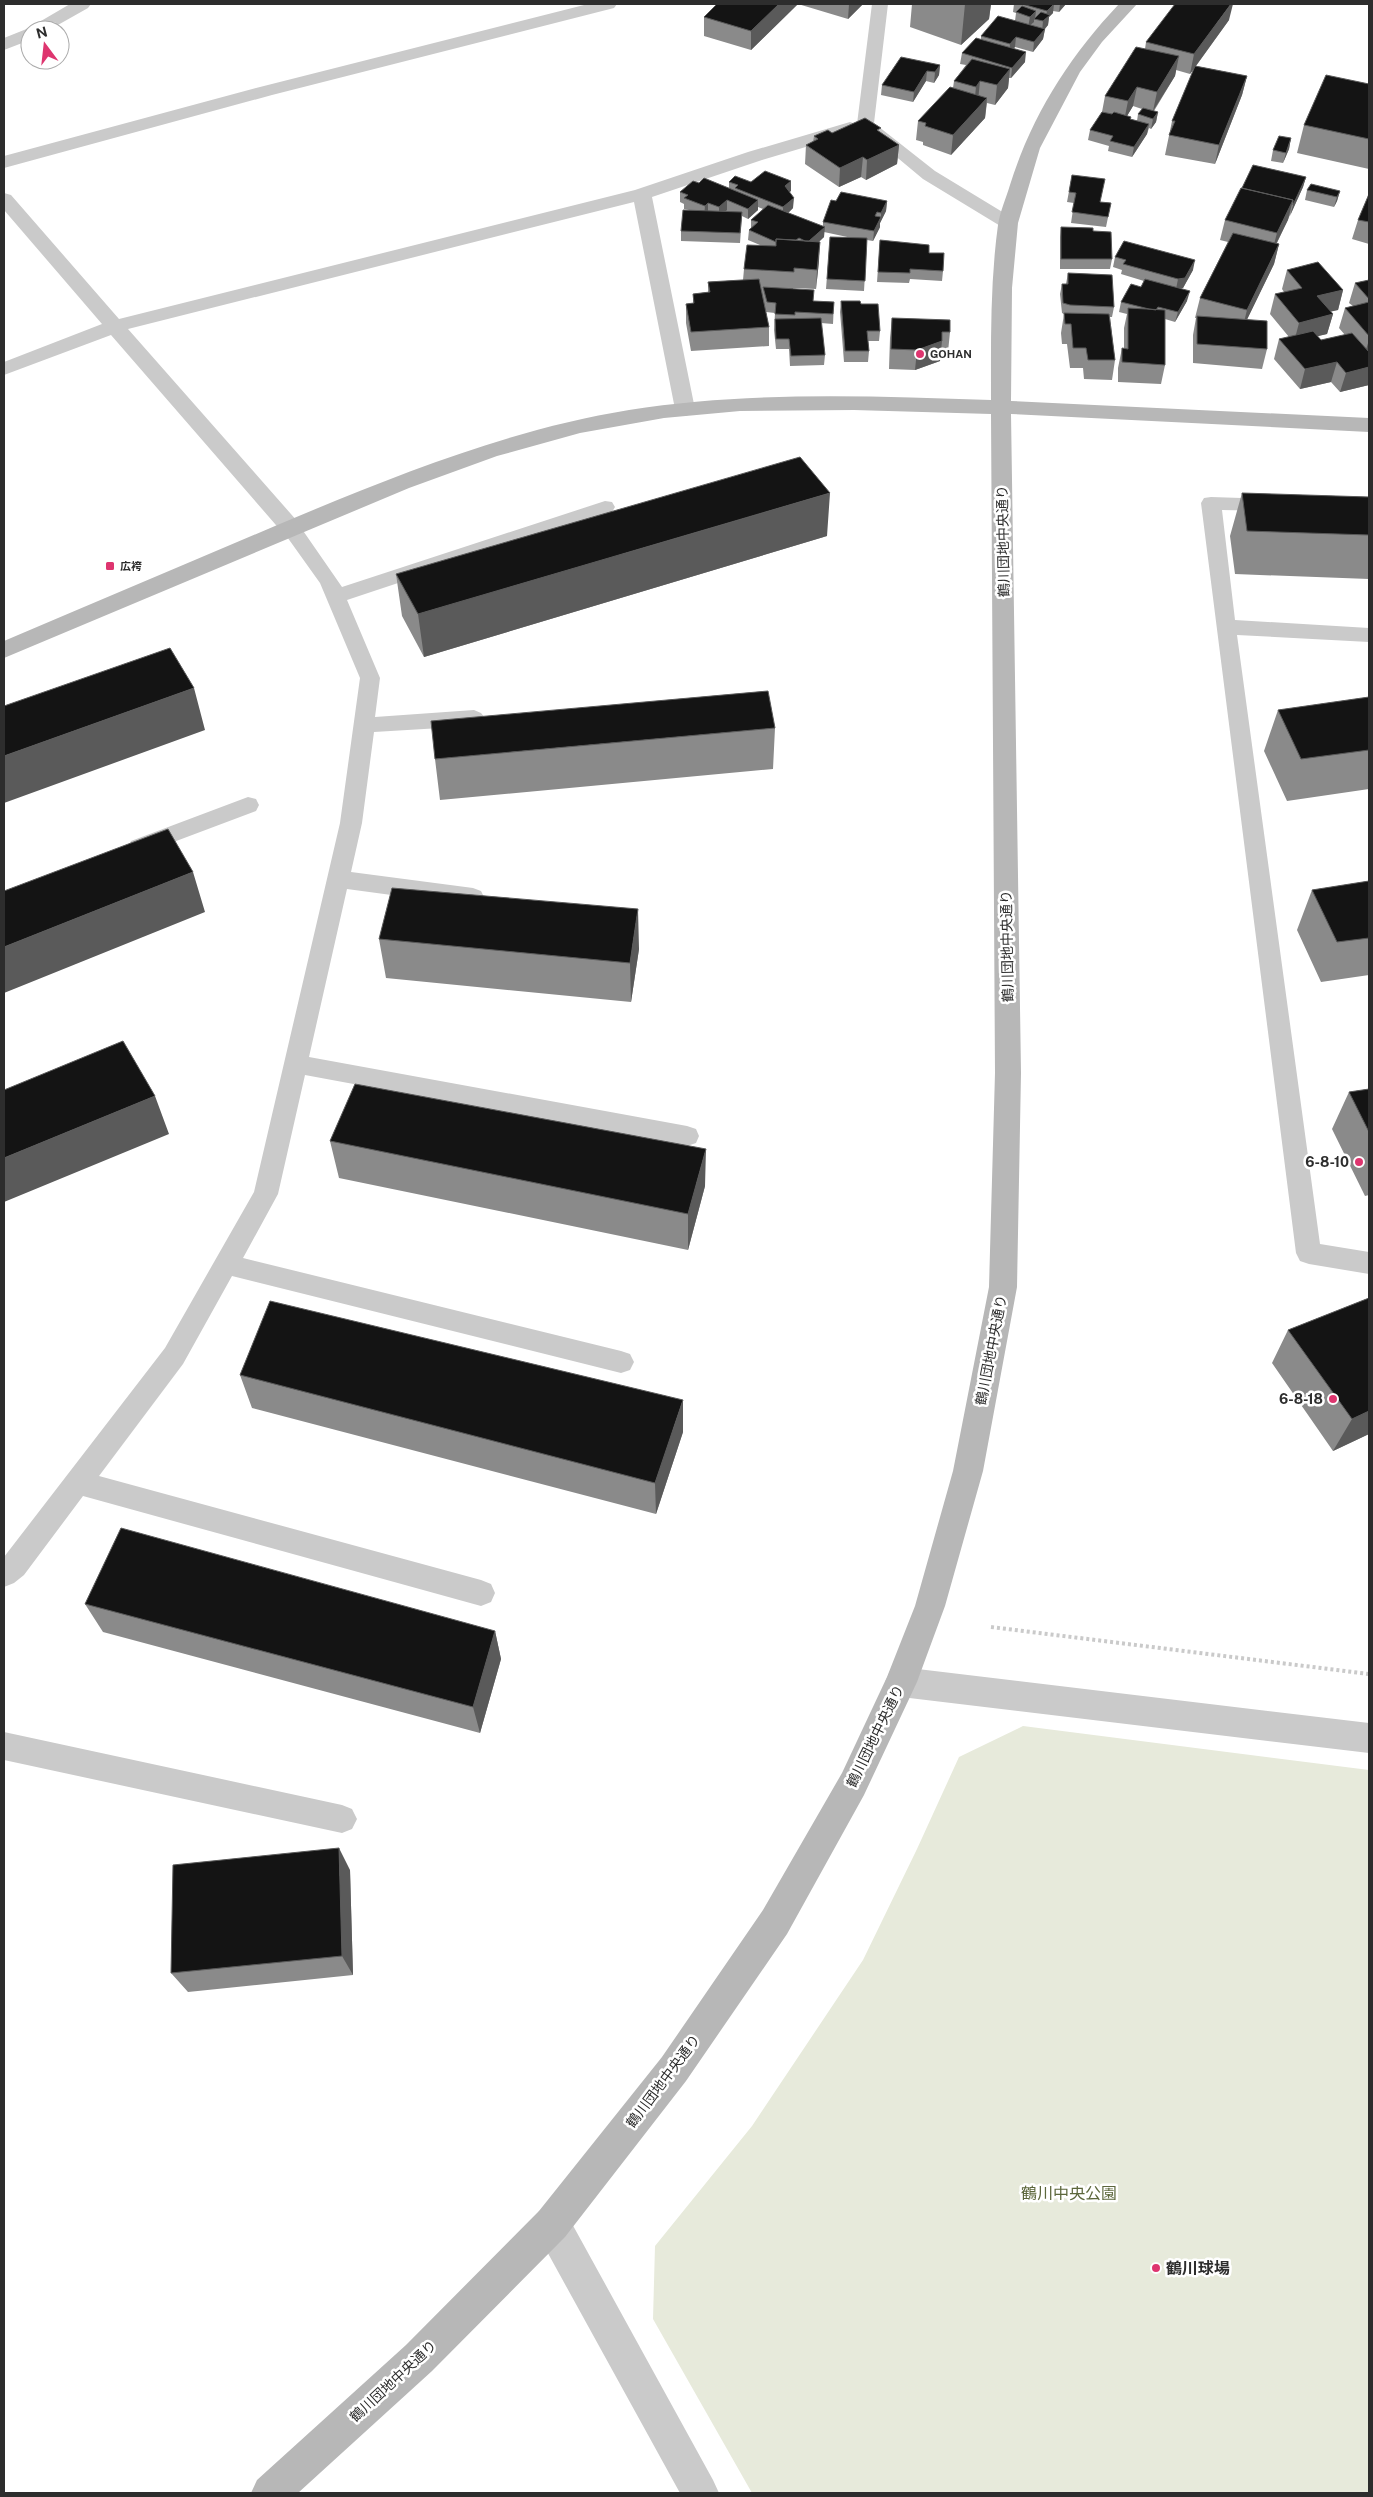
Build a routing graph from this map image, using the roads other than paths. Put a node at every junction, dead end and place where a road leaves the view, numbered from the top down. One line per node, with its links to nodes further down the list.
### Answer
1 (82, 4): 5 (street)
2 (608, 4): 9 (street)
3 (880, 4): 8 (lane)
4 (1128, 4): 12 (street, 鶴川団地中央通り)
5 (54, 20)
6 (20, 38): 7 (street)
7 (4, 45)
8 (865, 124): 10 (street); 12 (lane)
9 (4, 162)
10 (642, 194): 13 (street); 16 (street)
11 (4, 199): 13 (street)
12 (1008, 223): 15 (street, 鶴川団地中央通り)
13 (115, 326): 14 (street); 20 (street)
14 (4, 370)
15 (1001, 407): 16 (street); 17 (street); 39 (street, 鶴川団地中央通り)
16 (685, 409): 20 (street)
17 (1369, 425)
18 (1290, 506): 22 (lane)
19 (605, 507): 21 (lane)
20 (290, 527): 21 (lane); 24 (street)
21 (335, 597): 26 (lane)
22 (1226, 627): 23 (lane); 33 (lane)
23 (1369, 635)
24 (4, 650)
25 (490, 717): 26 (lane)
26 (364, 725): 29 (lane)
27 (248, 805): 28 (lane)
28 (122, 854)
29 (338, 879): 30 (lane); 31 (lane)
30 (495, 900)
31 (295, 1064): 32 (lane); 34 (lane)
32 (687, 1136)
33 (1369, 1263)
34 (226, 1264): 35 (lane); 36 (lane)
35 (621, 1362)
36 (77, 1482): 37 (lane); 38 (lane)
37 (4, 1574)
38 (481, 1593)
39 (901, 1682): 40 (street); 43 (street, 鶴川団地中央通り)
40 (1369, 1738)
41 (4, 1746): 42 (lane)
42 (342, 1819)
43 (552, 2224): 44 (street, 鶴川団地中央通り); 45 (street)
44 (270, 2493)
45 (700, 2493)

